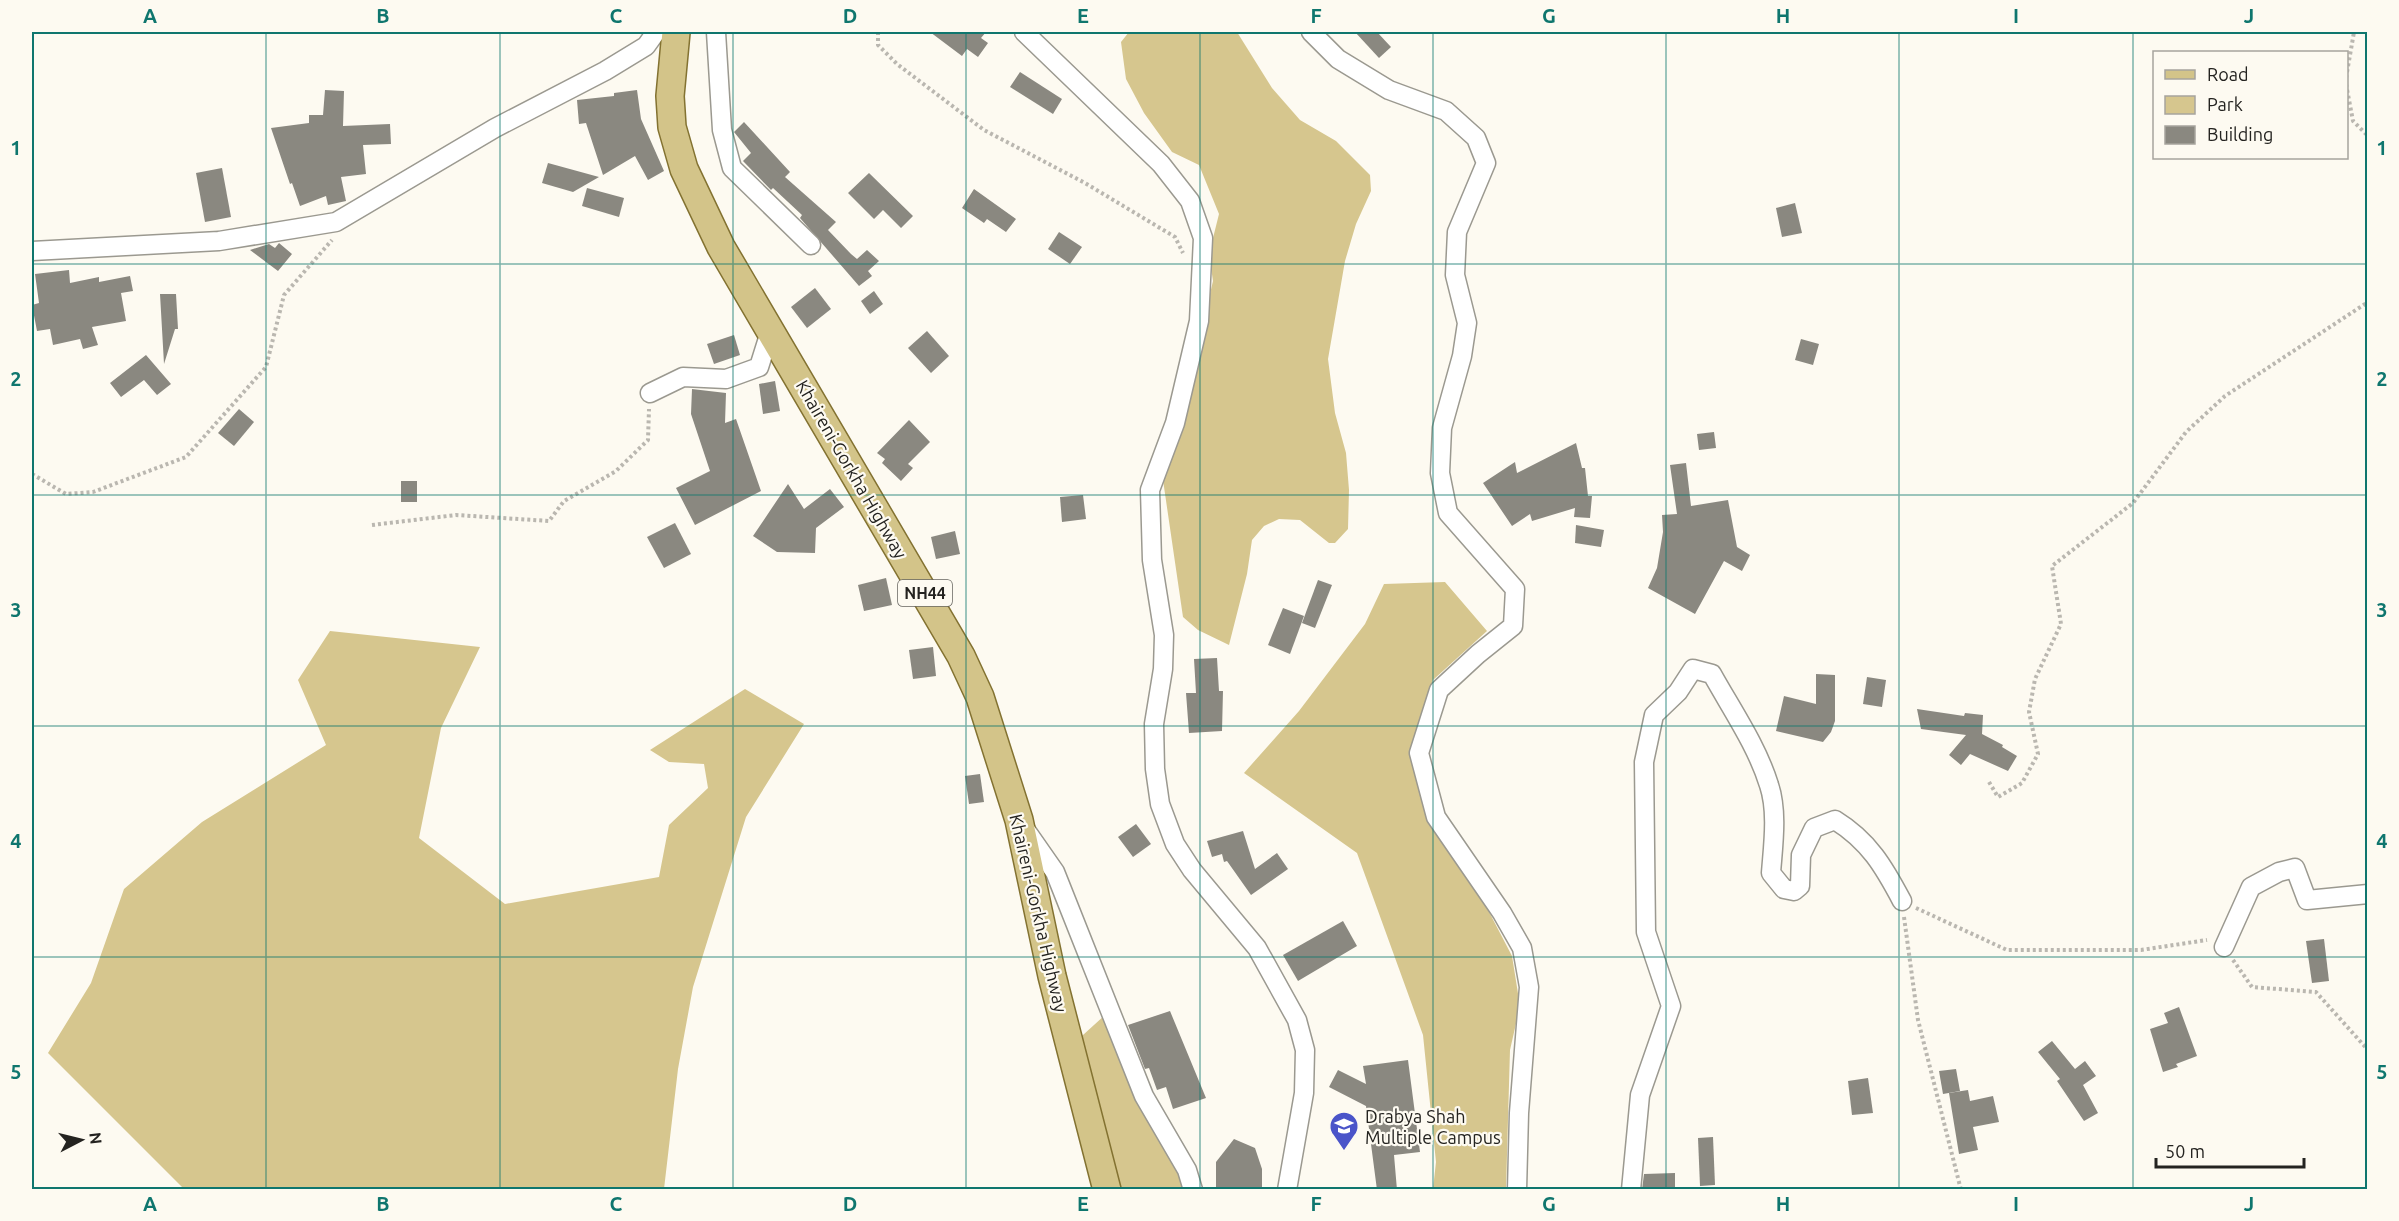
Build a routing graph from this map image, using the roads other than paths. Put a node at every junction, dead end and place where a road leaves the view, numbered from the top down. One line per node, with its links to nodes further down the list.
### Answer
1 (656, 32): 7 (street)
2 (676, 32): 8 (main road, Khaireni-Gorkha Highway / NH44)
3 (716, 32): 6 (street)
4 (1024, 32): 16 (street)
5 (1311, 32): 17 (street)
6 (811, 245)
7 (32, 251)
8 (770, 332): 9 (street); 10 (main road, Khaireni-Gorkha Highway / NH44)
9 (650, 393)
10 (1019, 820): 14 (main road, Khaireni-Gorkha Highway / NH44); 15 (street)
11 (2367, 894): 13 (street)
12 (1902, 901): 18 (street)
13 (2224, 947)
14 (1107, 1190)
15 (1193, 1190)
16 (1287, 1190)
17 (1517, 1190)
18 (1630, 1190)

